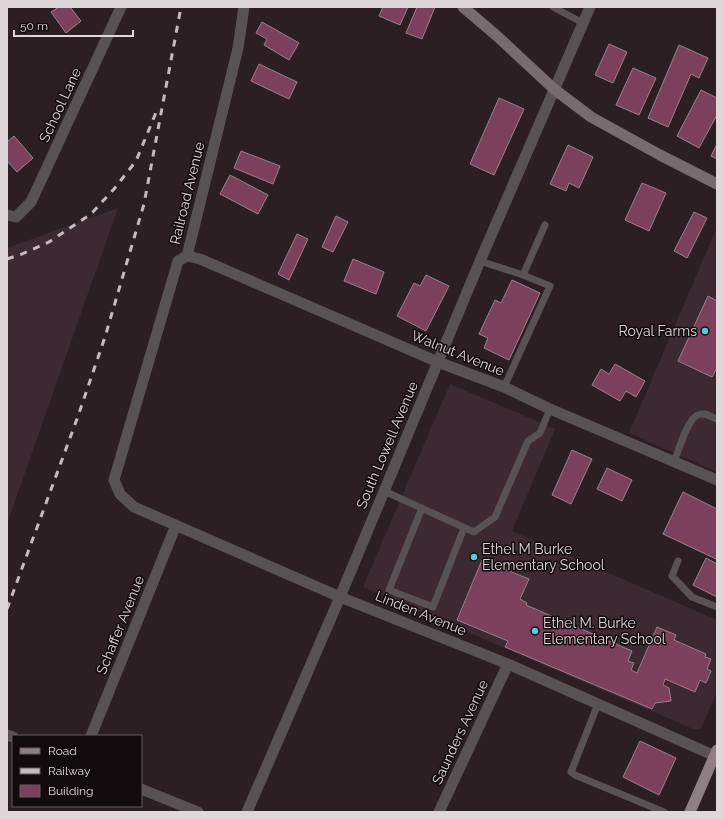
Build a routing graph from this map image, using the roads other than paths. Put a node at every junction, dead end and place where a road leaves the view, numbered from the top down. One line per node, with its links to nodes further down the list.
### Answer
1 (121, 7): 9 (street, School Lane)
2 (244, 7): 11 (street, Railroad Avenue)
3 (464, 7): 7 (main road)
4 (552, 7): 6 (lane)
5 (590, 7): 6 (street, South Lowell Avenue)
6 (583, 24): 7 (street, South Lowell Avenue)
7 (554, 89): 8 (main road); 12 (street, South Lowell Avenue)
8 (717, 184)
9 (7, 215)
10 (545, 225): 13 (lane)
11 (187, 256): 14 (street, Walnut Avenue); 21 (street, Railroad Avenue)
12 (480, 261): 13 (lane); 14 (street, South Lowell Avenue)
13 (523, 275): 15 (lane)
14 (438, 362): 15 (street, Walnut Avenue); 20 (street, South Lowell Avenue)
15 (504, 387): 16 (street, Walnut Avenue)
16 (550, 409): 18 (street, Walnut Avenue); 24 (lane)
17 (717, 419): 18 (lane)
18 (674, 462): 19 (street, Walnut Avenue)
19 (717, 480)
20 (384, 491): 22 (lane); 26 (street, South Lowell Avenue)
21 (120, 494): 23 (street, Linden Avenue)
22 (422, 508): 24 (lane); 24 (lane)
23 (176, 525): 26 (street, Linden Avenue); 30 (street, Schaffer Avenue)
24 (464, 528)
25 (678, 561): 27 (lane)
26 (340, 597): 28 (street, Linden Avenue); 34 (street, South Lowell Avenue)
27 (717, 607)
28 (508, 664): 29 (street, Linden Avenue); 35 (street, Saunders Avenue)
29 (598, 704): 31 (street, Linden Avenue); 36 (lane)
30 (91, 735)
31 (716, 753): 37 (main road)
32 (142, 789): 33 (street)
33 (198, 812)
34 (247, 812)
35 (439, 812)
36 (664, 812)
37 (690, 812)

